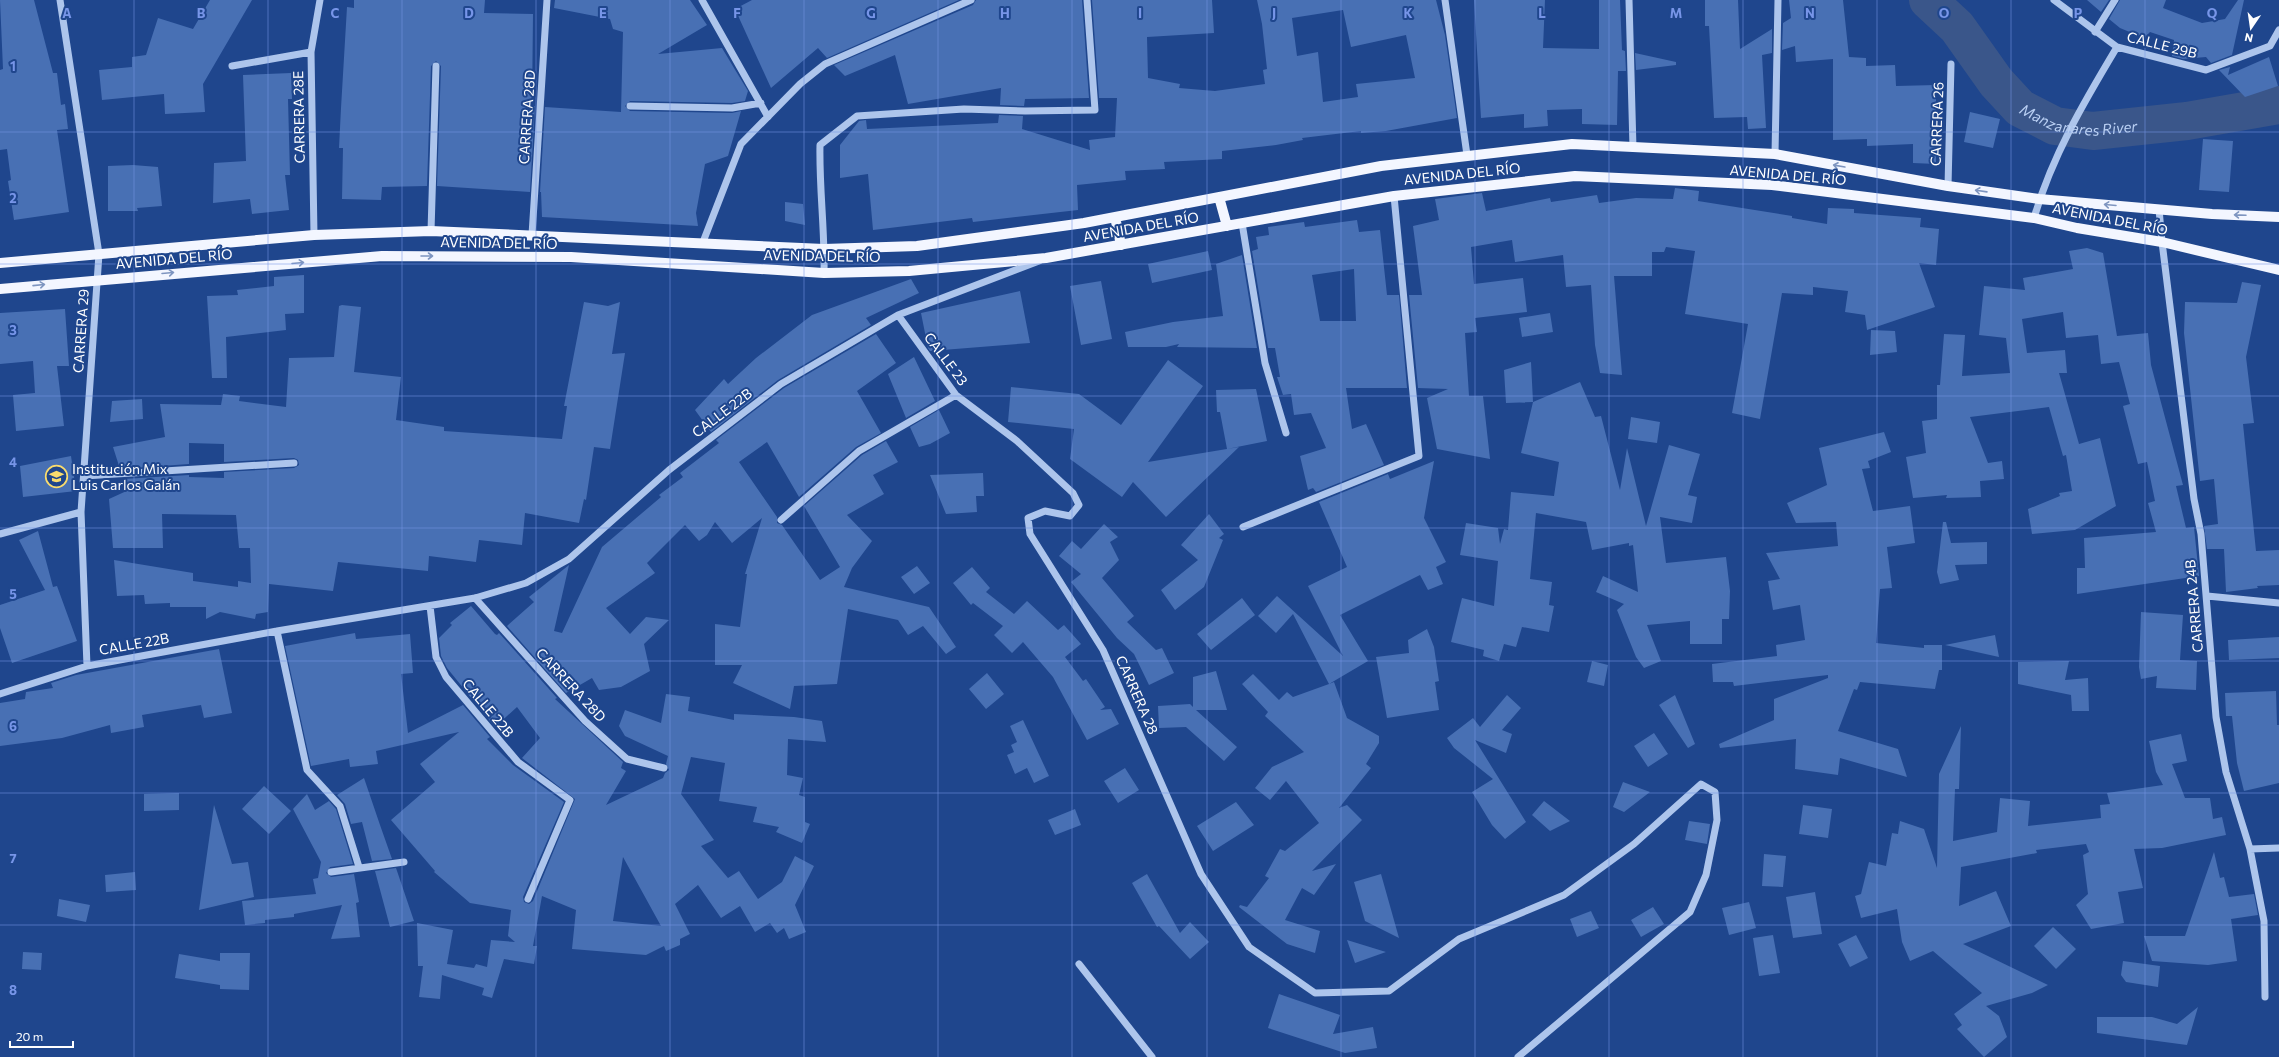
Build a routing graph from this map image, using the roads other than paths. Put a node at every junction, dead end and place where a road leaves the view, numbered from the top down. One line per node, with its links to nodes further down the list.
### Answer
1 (60, 0): 42 (street, CARRERA 29)
2 (320, 0): 15 (street, CARRERA 28E)
3 (547, 0): 37 (street, CARRERA 28D)
4 (702, 0): 19 (street)
5 (971, 0): 21 (street)
6 (1087, 0): 41 (street)
7 (1445, 0): 24 (street)
8 (1629, 0): 22 (street)
9 (1778, 0): 23 (street)
10 (2054, 0): 13 (street, CALLE 29B)
11 (2115, 0): 13 (street)
12 (2279, 30): 14 (street, CALLE 29B)
13 (2095, 32): 14 (street, CALLE 29B)
14 (2117, 47): 28 (street)
15 (311, 52): 17 (street); 36 (street, CARRERA 28E)
16 (1951, 64): 25 (street, CARRERA 26)
17 (232, 66)
18 (436, 66): 35 (street)
19 (760, 103): 20 (street); 21 (street)
20 (630, 106)
21 (768, 117): 38 (street)
22 (1633, 148): 23 (main road, AVENIDA DEL RÍO); 24 (main road, AVENIDA DEL RÍO)
23 (1776, 154): 25 (main road, AVENIDA DEL RÍO, one-way to 23)
24 (1467, 155): 27 (main road, AVENIDA DEL RÍO)
25 (1948, 186): 28 (main road, AVENIDA DEL RÍO, one-way to 25)
26 (1394, 196): 32 (main road, AVENIDA DEL RÍO); 33 (main road, AVENIDA DEL RÍO); 57 (street)
27 (1219, 197): 30 (main road, AVENIDA DEL RÍO); 34 (main road)
28 (2039, 199): 29 (main road, AVENIDA DEL RÍO, one-way to 28); 32 (street)
29 (2159, 209): 31 (main road, AVENIDA DEL RÍO, one-way to 29); 39 (street, CARRERA 24B)
30 (1114, 217): 40 (main road); 41 (main road, AVENIDA DEL RÍO)
31 (2279, 217)
32 (2034, 218): 39 (main road, AVENIDA DEL RÍO)
33 (1242, 223): 34 (main road, AVENIDA DEL RÍO); 51 (street)
34 (1227, 226): 40 (main road, AVENIDA DEL RÍO)
35 (431, 231): 36 (main road, AVENIDA DEL RÍO); 37 (main road, AVENIDA DEL RÍO)
36 (314, 235): 42 (main road, AVENIDA DEL RÍO)
37 (532, 235): 38 (main road, AVENIDA DEL RÍO)
38 (703, 242): 41 (main road, AVENIDA DEL RÍO)
39 (2162, 242): 45 (main road, AVENIDA DEL RÍO); 59 (street, CARRERA 24B)
40 (1121, 245): 43 (main road, AVENIDA DEL RÍO)
41 (824, 249): 46 (street)
42 (99, 254): 44 (main road, AVENIDA DEL RÍO); 47 (street, CARRERA 29)
43 (1046, 258): 46 (main road, AVENIDA DEL RÍO); 49 (street, CALLE 22B)
44 (0, 263)
45 (2279, 270)
46 (824, 273): 47 (main road, AVENIDA DEL RÍO, one-way to 46)
47 (98, 279): 48 (main road, AVENIDA DEL RÍO, one-way to 47); 54 (street, CARRERA 29)
48 (0, 290)
49 (898, 315): 50 (street, CALLE 23); 60 (street, CALLE 22B)
50 (956, 395): 52 (street, CALLE 23); 56 (street)
51 (1286, 433)
52 (1017, 441): 76 (street, CARRERA 28)
53 (294, 463): 54 (street)
54 (84, 476): 55 (street, CARRERA 29)
55 (81, 512): 58 (street); 64 (street, CARRERA 29)
56 (781, 520)
57 (1243, 527)
58 (0, 534)
59 (2207, 596): 61 (street); 68 (street, CARRERA 24B)
60 (474, 598): 62 (street, CALLE 22B); 66 (street, CARRERA 28D)
61 (2279, 603)
62 (430, 606): 63 (street, CALLE 22B); 72 (street, CALLE 22B)
63 (277, 631): 64 (street, CALLE 22B); 70 (street)
64 (87, 666): 65 (street, CALLE 22B)
65 (0, 694)
66 (664, 768)
67 (2279, 848): 68 (street)
68 (2250, 849): 74 (street, CARRERA 24B)
69 (404, 862): 70 (street)
70 (359, 868): 71 (street)
71 (330, 872)
72 (528, 899)
73 (1079, 964): 75 (street)
74 (2264, 997)
75 (1152, 1057)
76 (1518, 1057)

